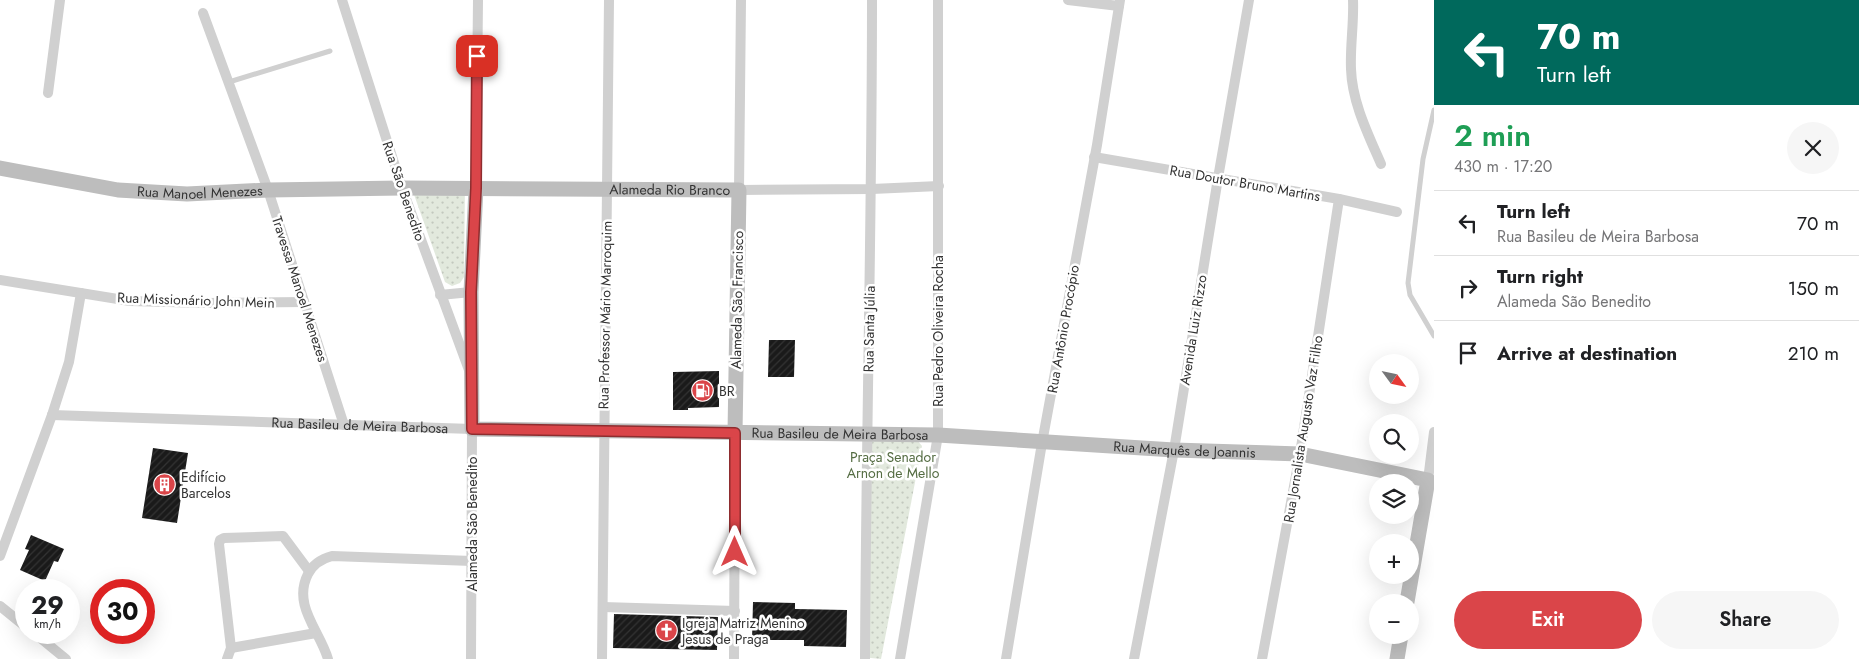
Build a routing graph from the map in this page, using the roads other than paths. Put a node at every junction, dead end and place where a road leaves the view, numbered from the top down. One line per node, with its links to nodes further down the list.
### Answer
1 (60, 0): 15 (street)
2 (342, 0): 22 (street, Rua São Benedito)
3 (478, 0): 23 (street, Alameda São Benedito)
4 (609, 0): 24 (street, Rua Professor Mário Marroquim)
5 (740, 0): 27 (street, Alameda São Francisco)
6 (872, 0): 25 (street, Rua Santa Júlia)
7 (938, 0): 21 (street, Rua Pedro Oliveira Rocha)
8 (1068, 0): 11 (street)
9 (1249, 0): 20 (street, Avenida Luiz Rizzo)
10 (1353, 0): 18 (street)
11 (1120, 3): 17 (street, Rua Antônio Procópio)
12 (204, 13): 14 (street, Travessa Manoel Menezes)
13 (330, 51): 14 (lane)
14 (229, 82): 26 (street, Travessa Manoel Menezes)
15 (48, 93)
16 (1434, 110): 35 (lane)
17 (1094, 157): 20 (street, Rua Doutor Bruno Martins); 45 (street, Rua Antônio Procópio)
18 (1381, 164)
19 (0, 168): 26 (street, Rua Manoel Menezes)
20 (1218, 178): 28 (street, Rua Doutor Bruno Martins); 46 (street, Avenida Luiz Rizzo)
21 (938, 186): 25 (street, Alameda Rio Branco); 44 (street, Rua Pedro Oliveira Rocha)
22 (402, 188): 23 (street, Alameda Rio Branco); 26 (street, Rua Manoel Menezes); 33 (street, Rua São Benedito)
23 (476, 188): 24 (street, Alameda Rio Branco); 31 (street, Alameda São Benedito)
24 (607, 189): 27 (street, Alameda Rio Branco); 40 (street, Rua Professor Mário Marroquim)
25 (872, 189): 27 (street, Alameda Rio Branco); 43 (street, Rua Santa Júlia)
26 (268, 190): 34 (street, Travessa Manoel Menezes)
27 (739, 190): 42 (street, Alameda São Francisco)
28 (1339, 199): 29 (street, Rua Doutor Bruno Martins); 47 (street, Rua Jornalista Augusto Vaz Filho)
29 (1397, 212)
30 (0, 280): 32 (street, Rua Missionário John Mein)
31 (471, 292): 33 (street); 36 (street, Alameda São Benedito)
32 (81, 293): 34 (street, Rua Missionário John Mein); 37 (street)
33 (440, 295): 36 (street, Rua São Benedito)
34 (304, 302): 38 (street, Travessa Manoel Menezes)
35 (1434, 336)
36 (472, 379): 39 (street, Alameda São Benedito)
37 (52, 415): 38 (street, Rua Basileu de Meira Barbosa); 49 (street)
38 (344, 424): 39 (street, Rua Basileu de Meira Barbosa)
39 (472, 429): 40 (street, Rua Basileu de Meira Barbosa); 50 (street, Alameda São Benedito)
40 (603, 432): 42 (street, Rua Basileu de Meira Barbosa); 54 (street, Rua Professor Mário Marroquim)
41 (1434, 432): 48 (street)
42 (735, 433): 43 (street, Rua Basileu de Meira Barbosa); 55 (street, Alameda São Francisco)
43 (866, 434): 44 (street, Rua Basileu de Meira Barbosa); 67 (street, Rua Santa Júlia)
44 (938, 435): 45 (street, Rua Marquês de Joannis); 68 (street, Rua Pedro Oliveira Rocha)
45 (1042, 443): 46 (street, Rua Marquês de Joannis); 69 (street, Rua Antônio Procópio)
46 (1174, 450): 47 (street, Rua Marquês de Joannis); 70 (street, Avenida Luiz Rizzo)
47 (1300, 454): 48 (street, Rua Marquês de Joannis); 71 (street, Rua Jornalista Augusto Vaz Filho)
48 (1428, 480): 52 (street)
49 (0, 556)
50 (472, 561): 51 (street); 64 (street, Alameda São Benedito)
51 (310, 571): 57 (street); 60 (street)
52 (1408, 594)
53 (0, 606): 56 (street)
54 (603, 607): 55 (street); 65 (street, Rua Professor Mário Marroquim)
55 (735, 611): 66 (street, Alameda São Francisco)
56 (15, 618)
57 (316, 633): 60 (street); 63 (street)
58 (48, 644): 61 (street)
59 (1400, 644): 72 (street)
60 (231, 648): 62 (street)
61 (66, 659)
62 (228, 659)
63 (328, 659)
64 (471, 659)
65 (602, 659)
66 (734, 659)
67 (865, 659)
68 (900, 659)
69 (1006, 659)
70 (1134, 659)
71 (1262, 659)
72 (1397, 659)

